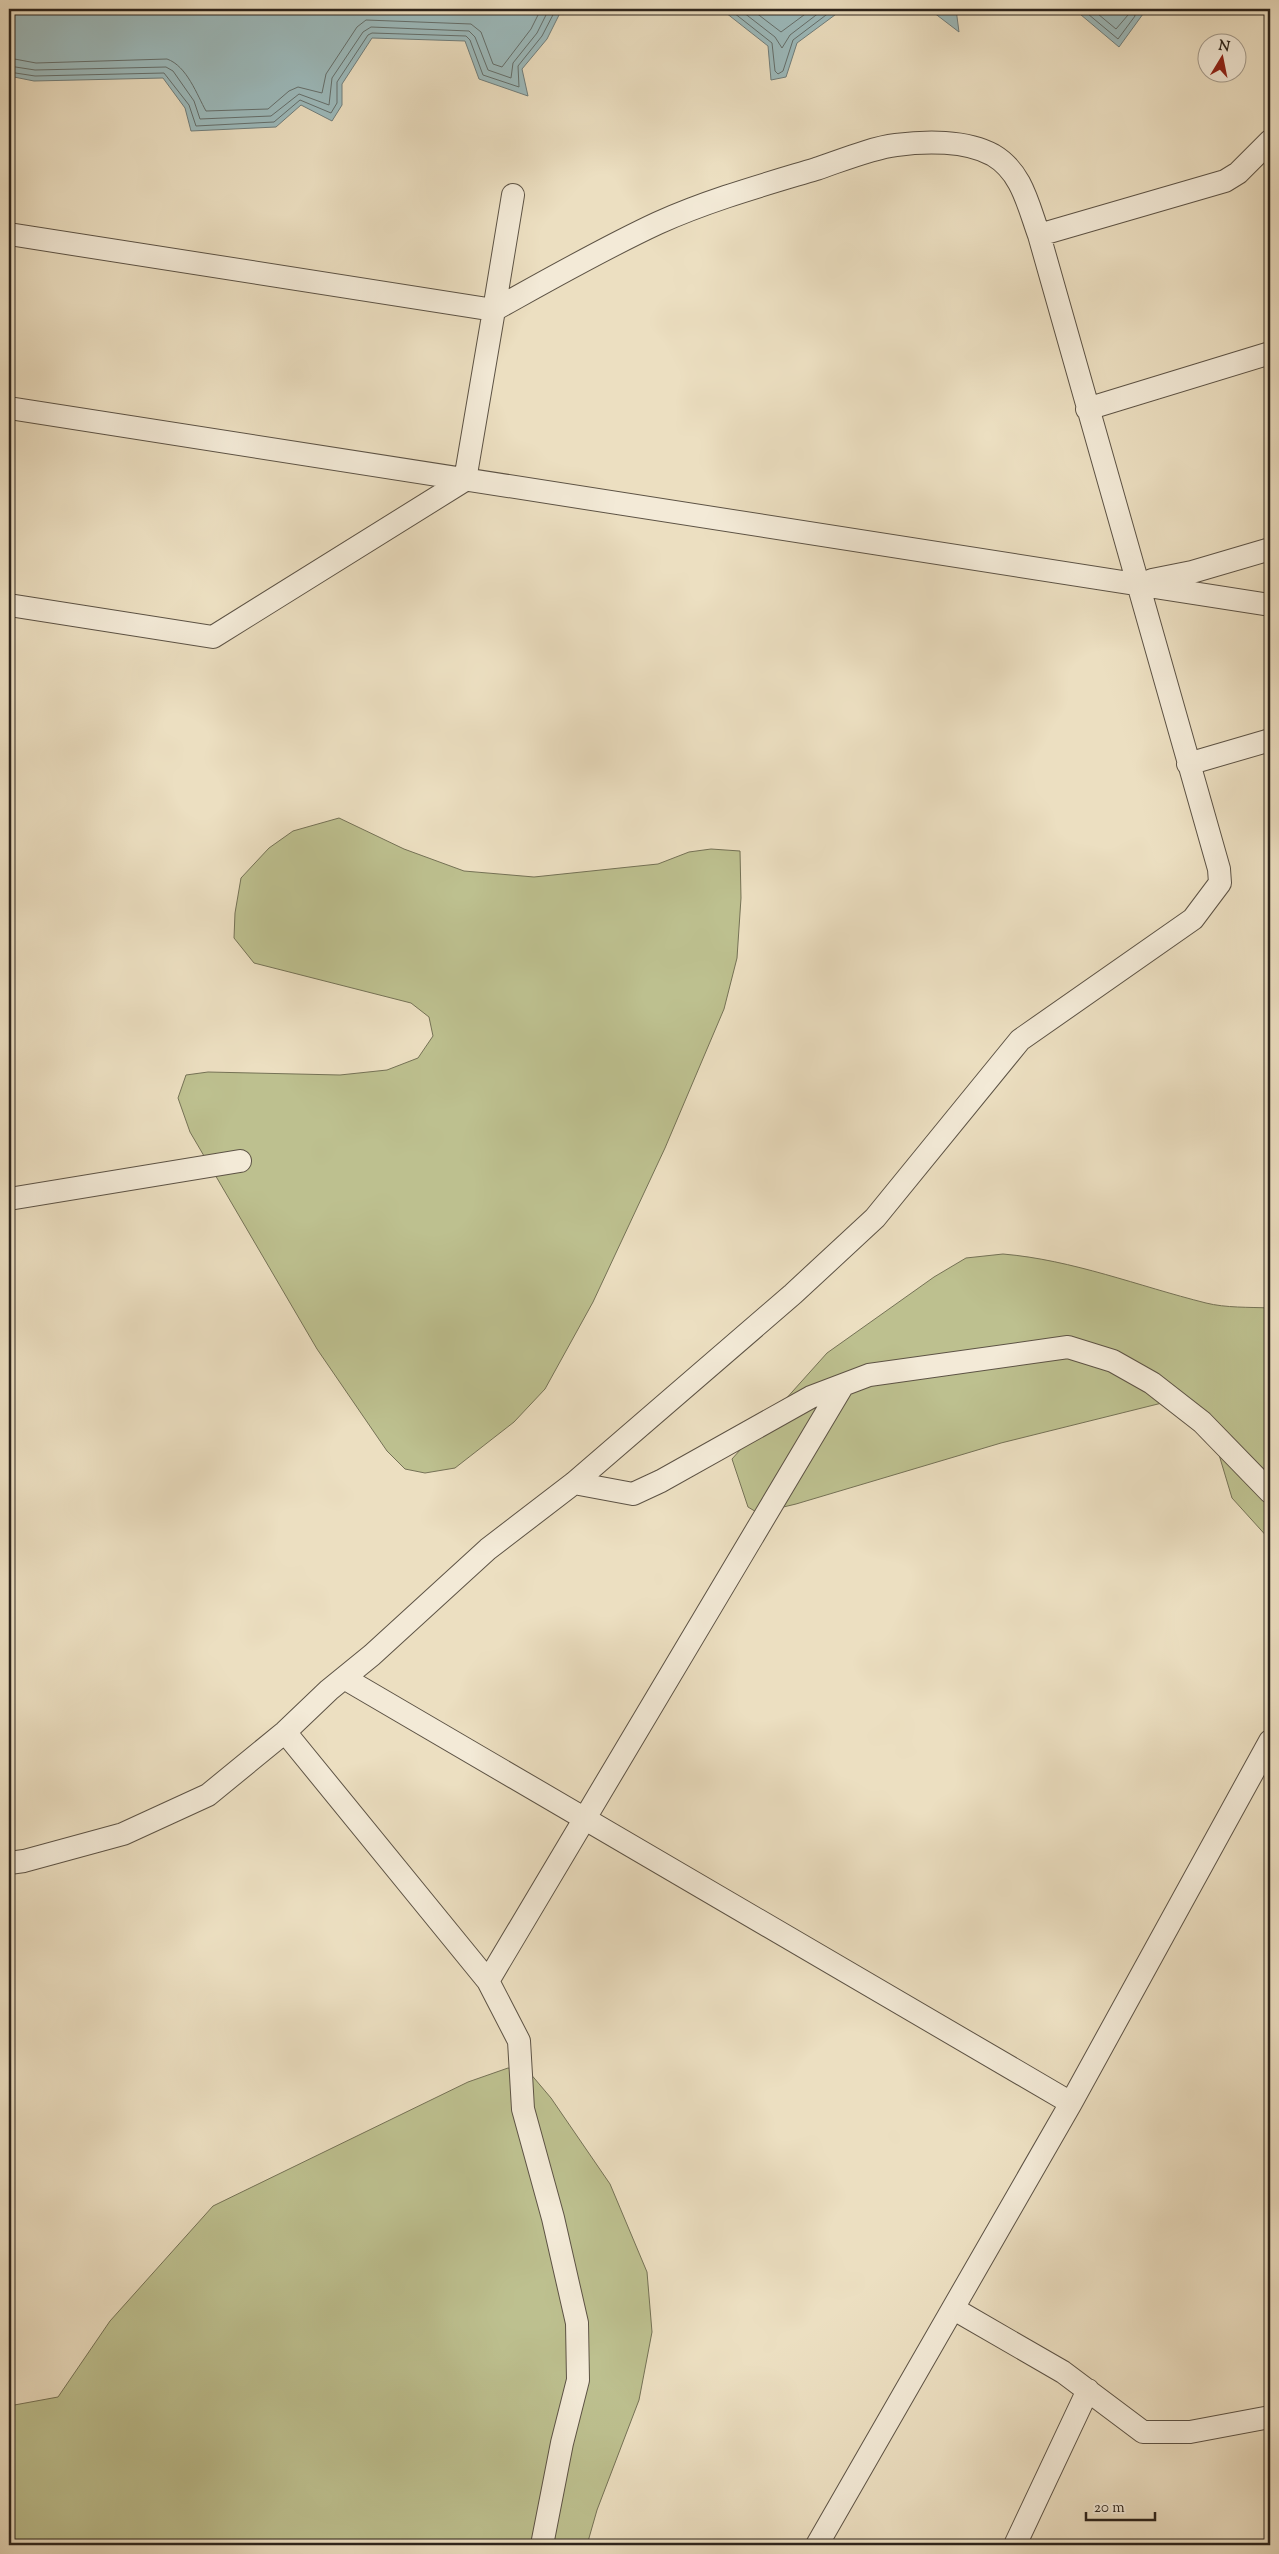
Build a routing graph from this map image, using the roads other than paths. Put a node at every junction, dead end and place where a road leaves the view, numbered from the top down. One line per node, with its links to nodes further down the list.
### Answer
1 (1270, 140): 4 (street)
2 (513, 195): 5 (street)
3 (9, 234): 5 (street)
4 (1039, 235): 5 (street); 8 (street)
5 (494, 310): 9 (street)
6 (1270, 353): 8 (street)
7 (9, 408): 9 (street)
8 (1087, 410): 11 (street)
9 (465, 480): 11 (street); 12 (street)
10 (1270, 549): 11 (street)
11 (1136, 583): 13 (street); 15 (street)
12 (9, 605)
13 (1270, 605)
14 (1270, 740): 15 (street)
15 (1188, 764): 19 (street)
16 (240, 1161): 17 (street)
17 (9, 1199)
18 (843, 1385): 19 (street); 20 (street); 24 (street)
19 (574, 1483): 21 (street)
20 (1270, 1492)
21 (344, 1678): 22 (street); 24 (street)
22 (285, 1732): 25 (street); 26 (street)
23 (1270, 1741): 27 (street)
24 (587, 1818): 26 (street); 27 (street)
25 (9, 1863)
26 (488, 1981): 31 (street)
27 (1071, 2103): 28 (street)
28 (954, 2309): 29 (street); 32 (street)
29 (1088, 2390): 30 (street); 33 (street)
30 (1270, 2417)
31 (542, 2545)
32 (817, 2545)
33 (1015, 2545)

